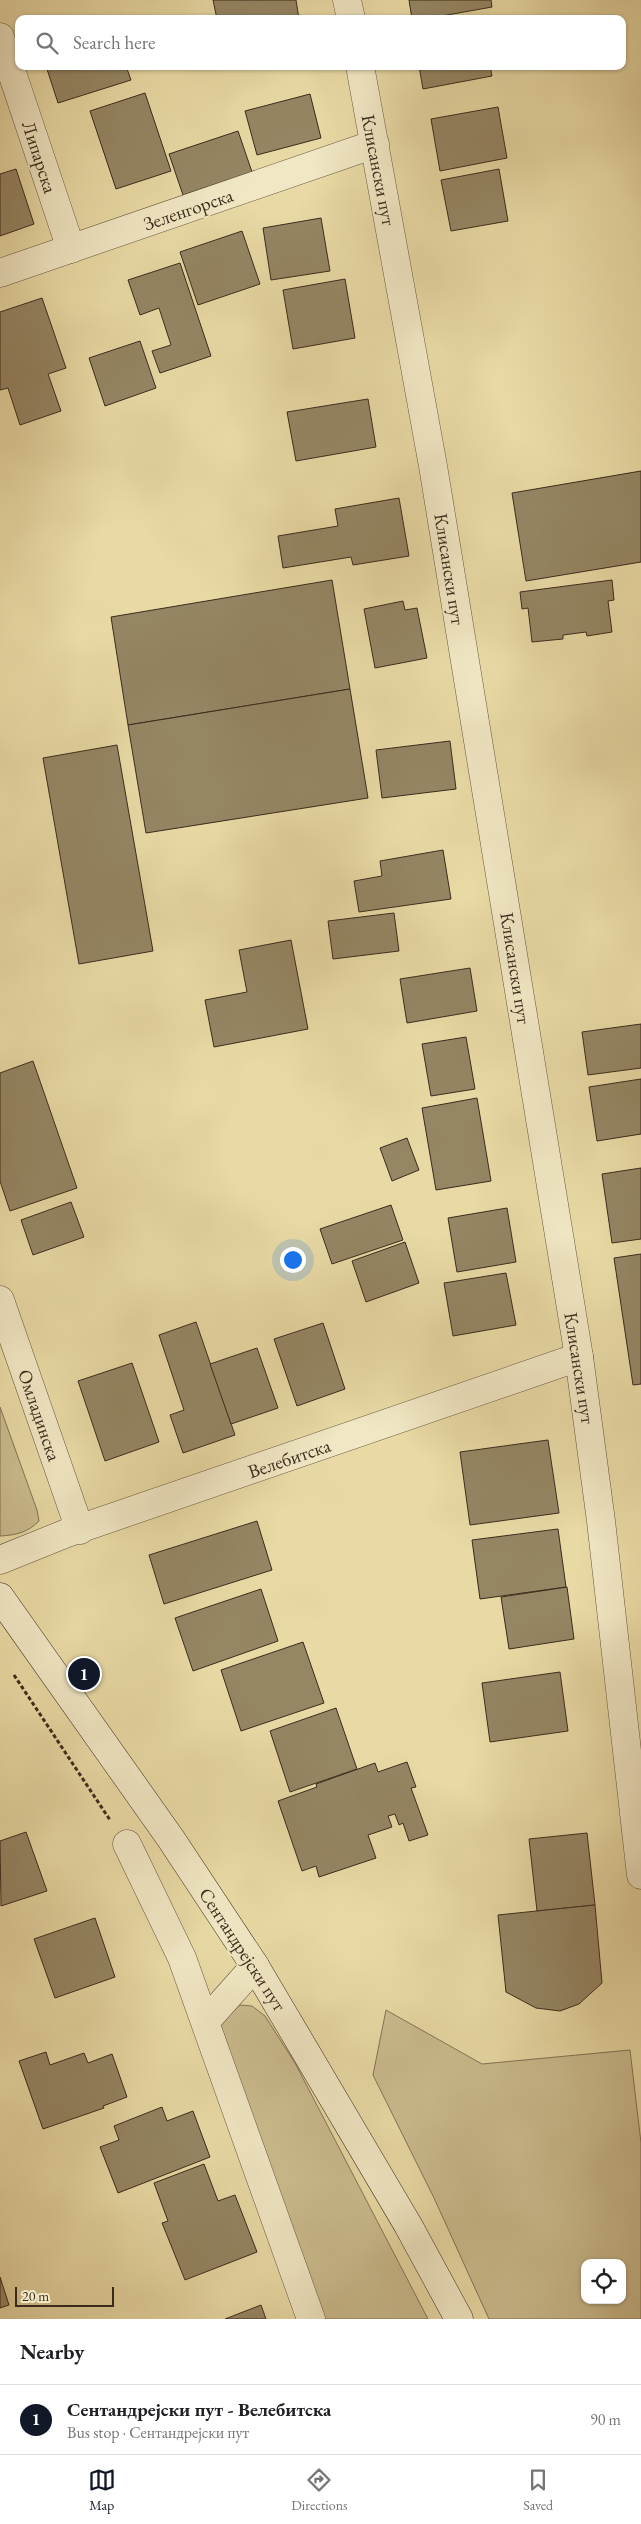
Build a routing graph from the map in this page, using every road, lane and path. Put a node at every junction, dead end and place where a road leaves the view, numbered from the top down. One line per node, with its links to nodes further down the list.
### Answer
1 (347, 0): 2 (street)
2 (350, 15)
3 (0, 37): 6 (street, Липарска)
4 (361, 70): 5 (street, Клисански пут)
5 (375, 144): 6 (street, Зеленгорска); 9 (street, Клисански пут)
6 (71, 249): 7 (street, Зеленгорска)
7 (0, 273)
8 (0, 1300): 10 (street, Омладинска)
9 (579, 1357): 10 (street, Велебитска); 15 (street, Клисански пут)
10 (80, 1530): 11 (street, Велебитска)
11 (0, 1560)
12 (0, 1597): 16 (street, Сентандрејски пут)
13 (11, 1670): 14 (path)
14 (127, 1844): 17 (street)
15 (641, 1875)
16 (255, 1966): 17 (street); 19 (street, Сентандрејски пут)
17 (206, 2021): 18 (street)
18 (312, 2319)
19 (458, 2319)

